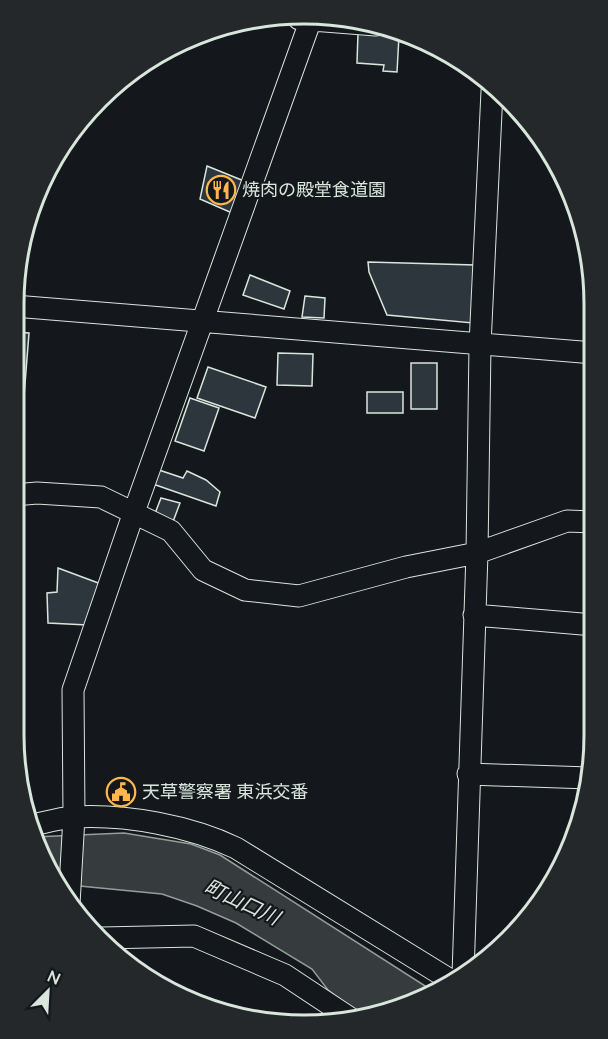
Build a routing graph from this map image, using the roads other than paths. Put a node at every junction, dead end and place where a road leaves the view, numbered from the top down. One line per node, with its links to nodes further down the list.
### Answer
1 (305, 24): 4 (street)
2 (492, 96): 5 (street)
3 (24, 307): 4 (street)
4 (203, 320): 5 (street); 8 (street)
5 (480, 345): 6 (street); 10 (street)
6 (584, 352)
7 (24, 494): 8 (street)
8 (134, 512): 10 (street); 15 (street)
9 (584, 522): 10 (street)
10 (477, 553): 11 (street)
11 (474, 615): 12 (street); 13 (street)
12 (584, 624)
13 (468, 774): 14 (street); 19 (street)
14 (581, 778)
15 (73, 822): 16 (street); 17 (street); 20 (street)
16 (39, 825)
17 (69, 888)
18 (111, 938): 21 (street)
19 (463, 965)
20 (445, 977)
21 (342, 1013)

